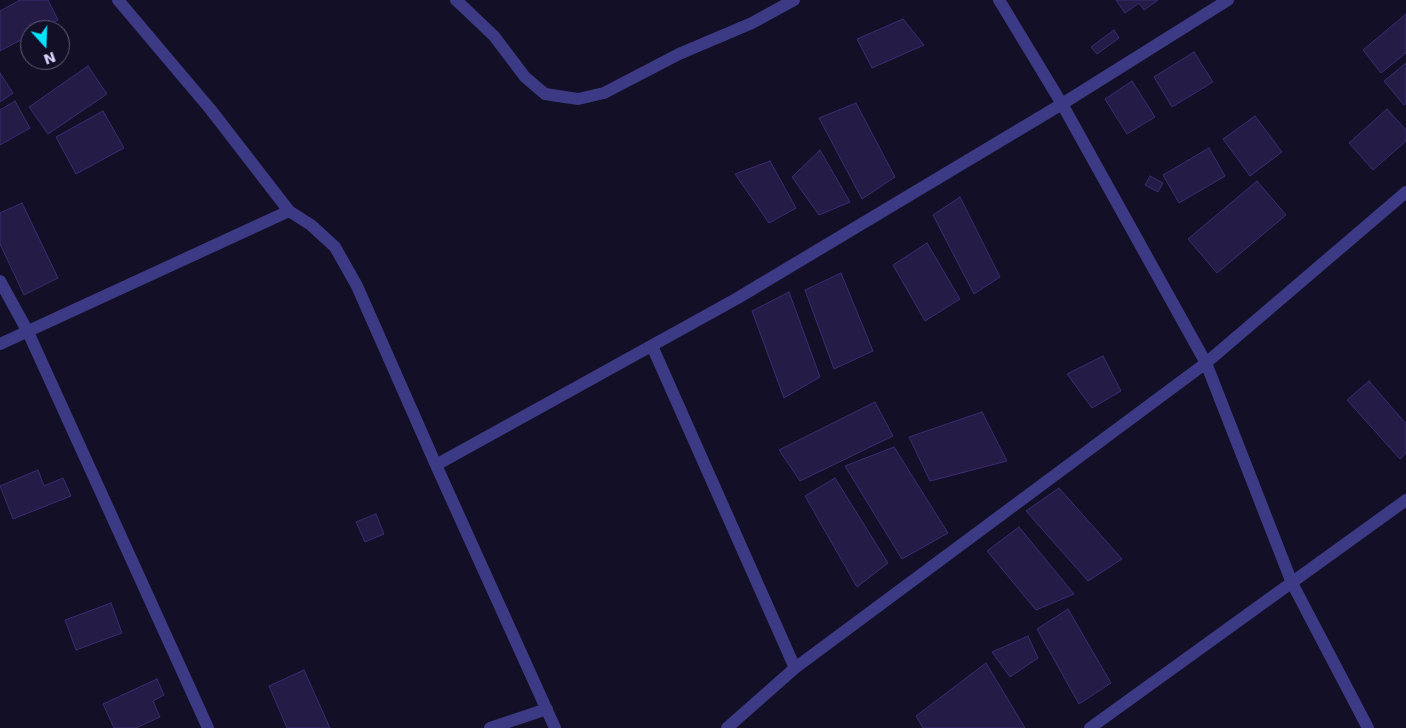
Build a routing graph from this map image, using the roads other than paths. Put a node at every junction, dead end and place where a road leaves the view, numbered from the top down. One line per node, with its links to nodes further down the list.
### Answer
1 (118, 0): 8 (street)
2 (456, 0): 3 (street)
3 (794, 0)
4 (999, 0): 6 (street)
5 (1228, 0): 6 (street)
6 (1062, 104): 12 (street); 13 (street)
7 (1406, 192): 13 (street)
8 (289, 211): 10 (street); 14 (street)
9 (0, 281): 10 (street)
10 (28, 332): 11 (street); 19 (street)
11 (0, 344)
12 (652, 346): 14 (street); 17 (street)
13 (1206, 363): 16 (street); 17 (street)
14 (436, 465): 18 (street)
15 (1406, 500): 16 (street)
16 (1292, 583): 23 (street); 24 (street)
17 (796, 668): 22 (street)
18 (547, 709): 20 (street); 21 (street)
19 (208, 728)
20 (490, 728)
21 (555, 728)
22 (727, 728)
23 (1090, 728)
24 (1368, 728)

